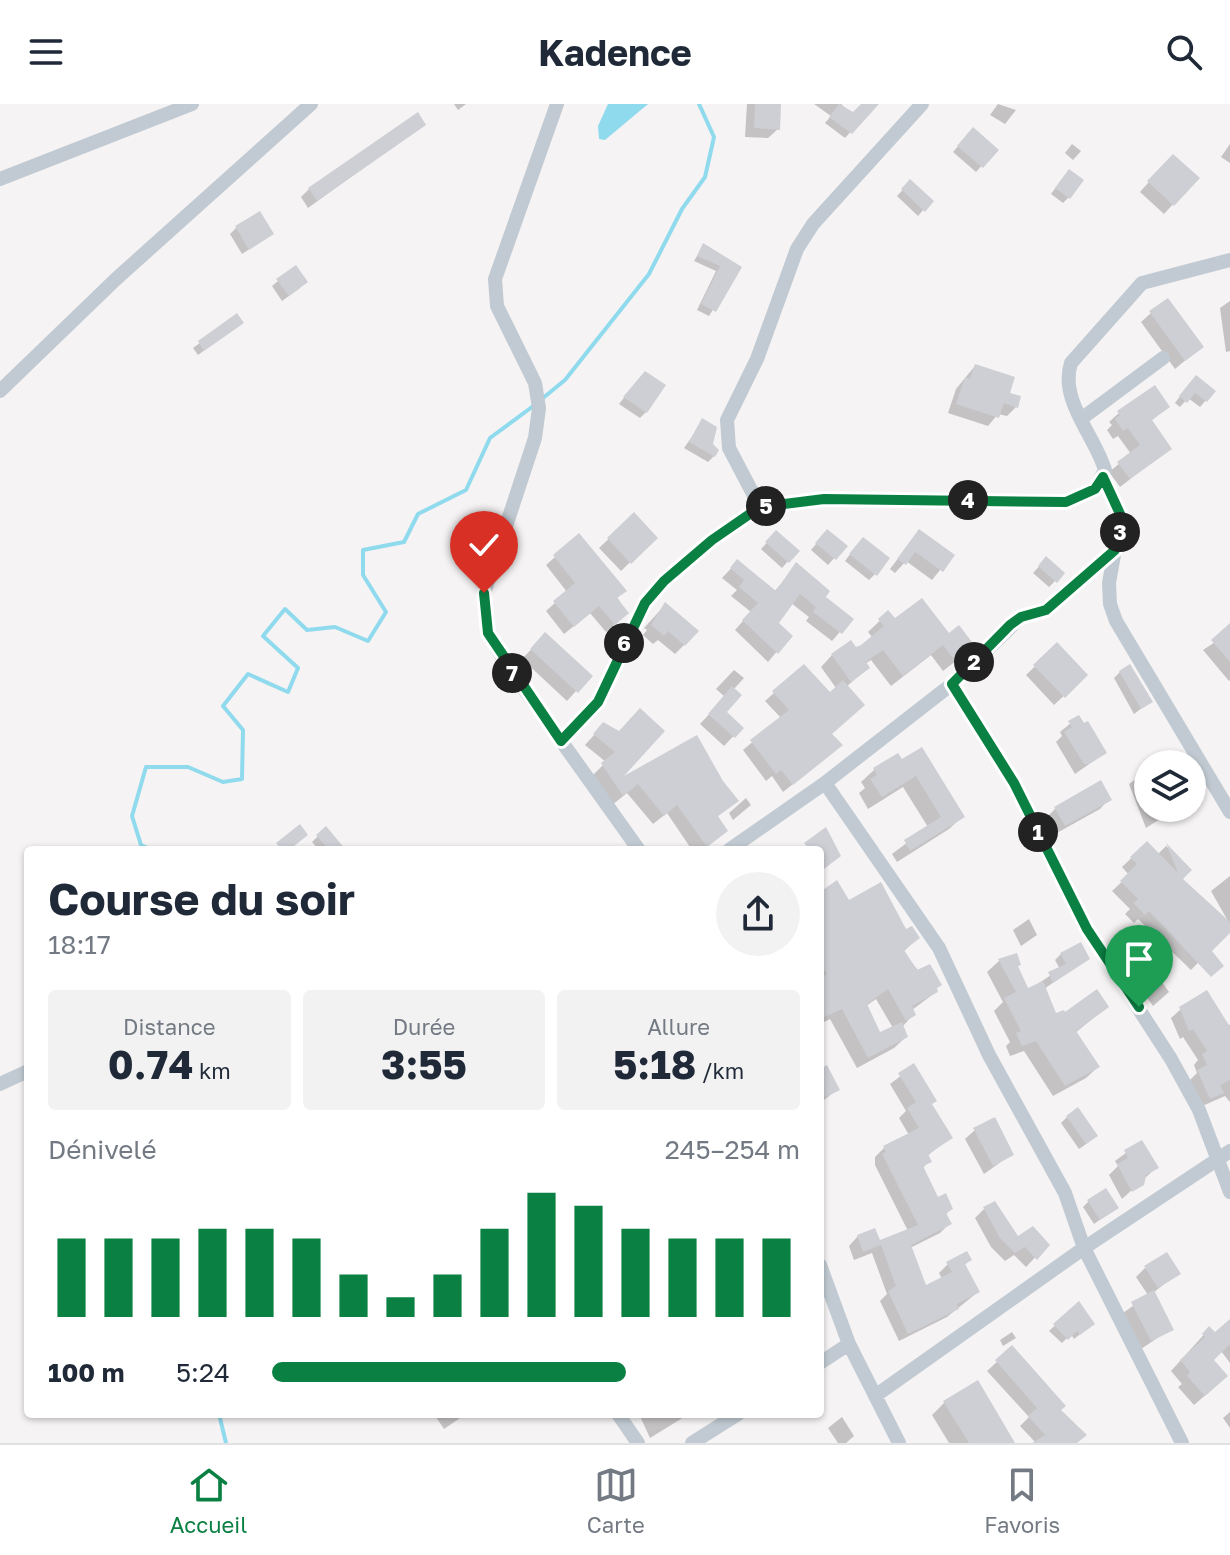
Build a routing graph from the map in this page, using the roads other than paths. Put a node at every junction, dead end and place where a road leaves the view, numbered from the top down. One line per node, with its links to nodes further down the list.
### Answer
1 (192, 104): 5 (street)
2 (311, 104): 8 (street)
3 (557, 104): 14 (street)
4 (922, 104): 11 (street)
5 (0, 179)
6 (1230, 260): 9 (street)
7 (1163, 358): 9 (street)
8 (0, 391)
9 (1081, 419): 10 (street)
10 (1103, 477): 11 (street); 12 (street)
11 (760, 507): 14 (street)
12 (1115, 550): 13 (street); 16 (street)
13 (952, 684): 15 (street); 21 (street)
14 (561, 741): 17 (street)
15 (825, 783): 18 (street); 23 (street)
16 (1230, 812)
17 (636, 846)
18 (735, 846)
19 (24, 1073): 20 (street)
20 (0, 1084)
21 (1224, 1154): 22 (street); 23 (street)
22 (1230, 1192)
23 (1084, 1248): 27 (street); 33 (street)
24 (824, 1276): 25 (street)
25 (849, 1344): 26 (street); 27 (street)
26 (824, 1360)
27 (875, 1396): 32 (street)
28 (621, 1418): 30 (street)
29 (732, 1418): 31 (street)
30 (638, 1443)
31 (692, 1443)
32 (899, 1443)
33 (1182, 1443)

